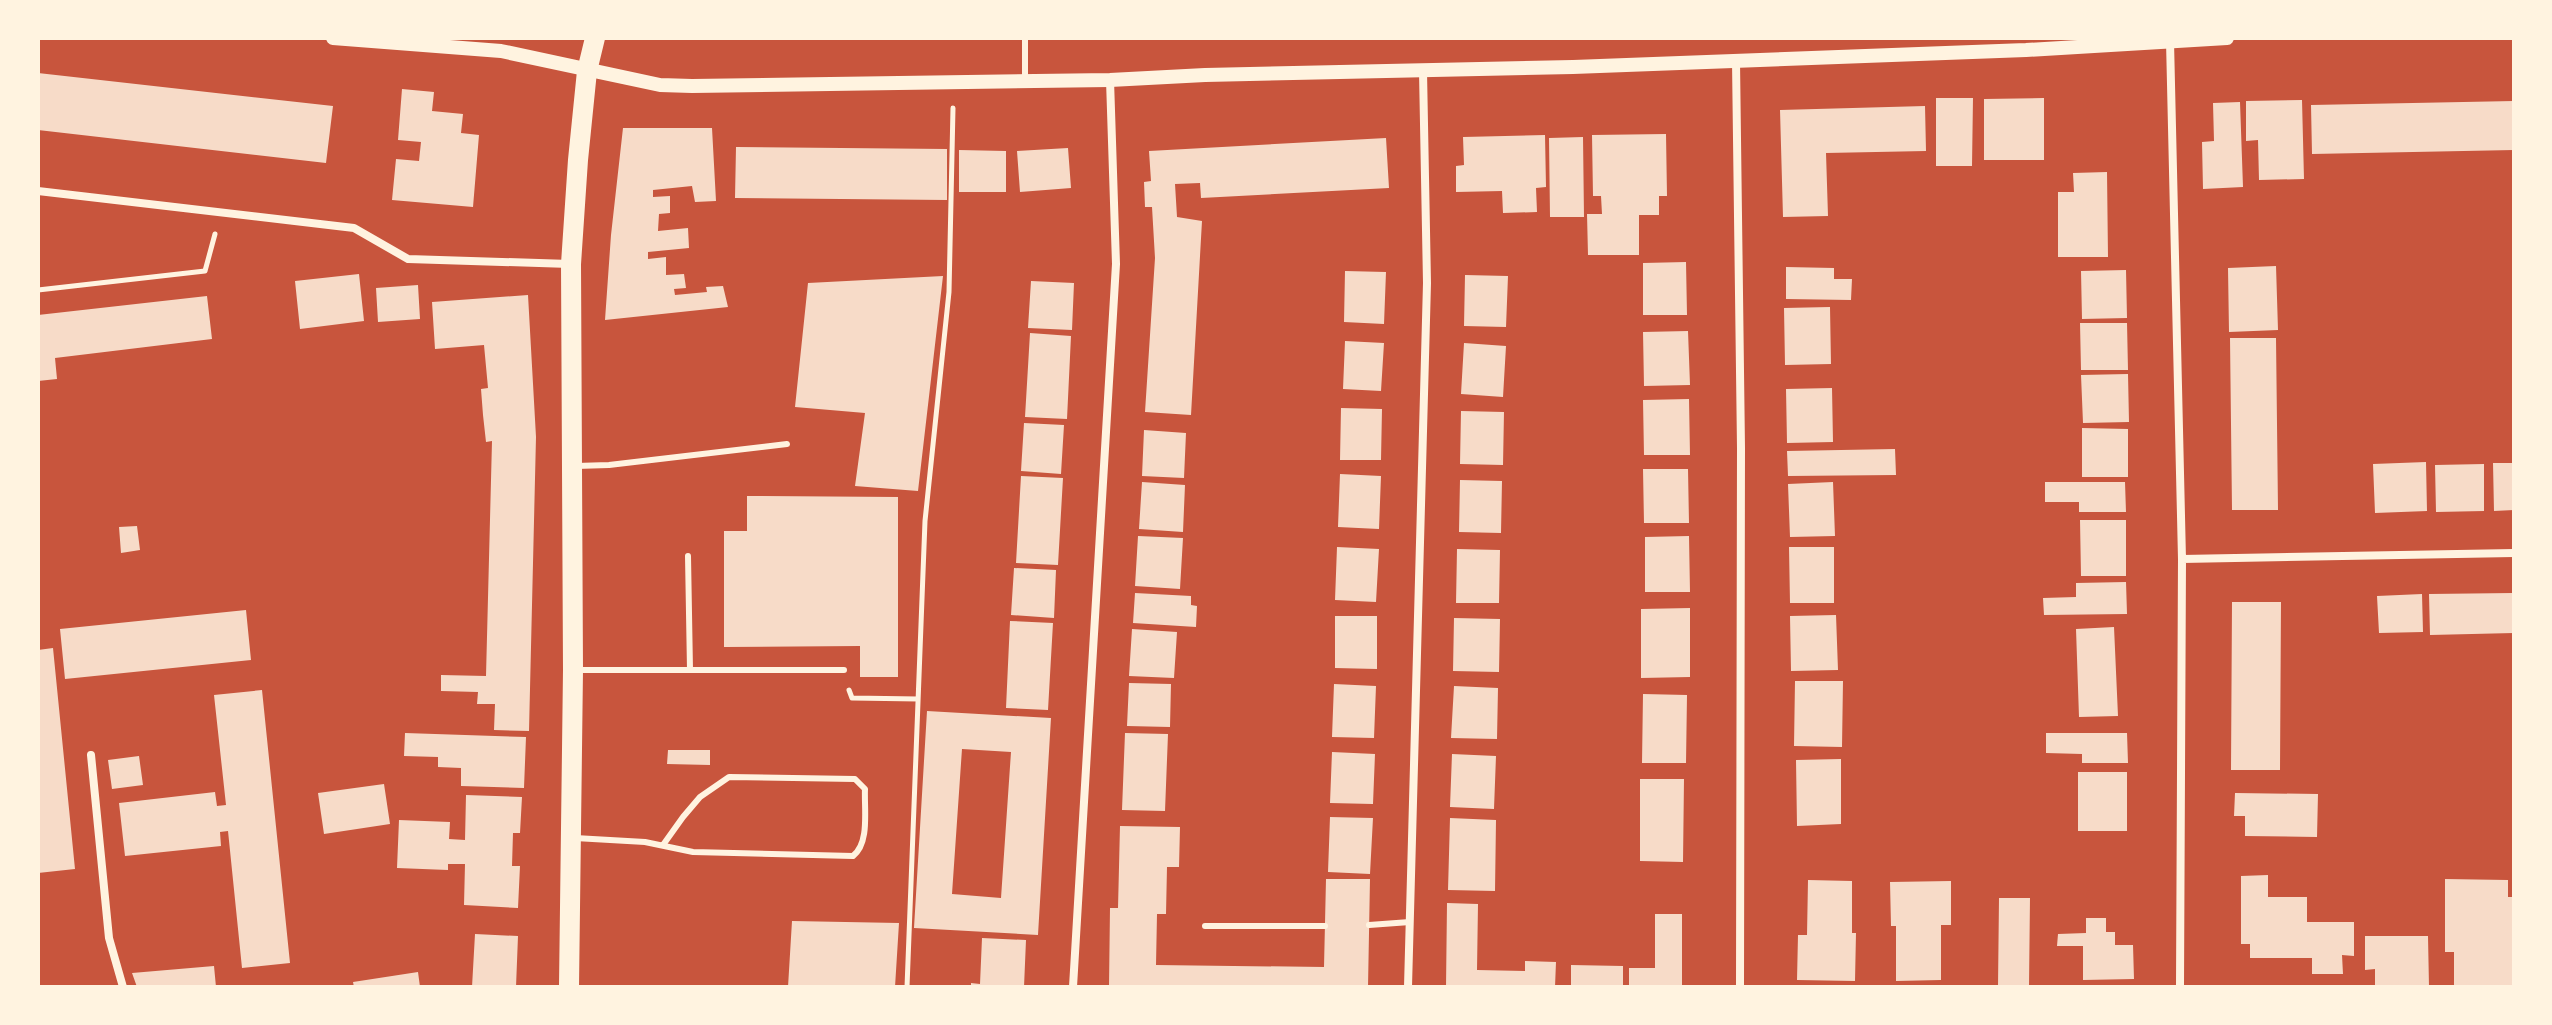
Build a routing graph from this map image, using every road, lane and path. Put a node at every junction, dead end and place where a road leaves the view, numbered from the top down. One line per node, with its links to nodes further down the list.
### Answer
1 (333, 38): 8 (street)
2 (595, 38): 8 (main road)
3 (1025, 38): 11 (lane)
4 (2227, 38): 5 (street)
5 (2170, 41): 6 (street); 21 (street)
6 (2025, 44): 7 (street)
7 (1736, 61): 9 (street); 38 (street)
8 (587, 71): 12 (street); 15 (main road)
9 (1423, 71): 10 (street); 29 (street)
10 (1110, 80): 11 (street); 36 (street)
11 (1025, 81): 12 (street)
12 (954, 83): 25 (path)
13 (38, 191): 14 (street)
14 (222, 211): 15 (street); 16 (path)
15 (571, 264): 18 (main road)
16 (38, 290)
17 (787, 444): 18 (lane)
18 (573, 466): 22 (main road)
19 (2514, 553): 21 (street)
20 (688, 556): 23 (lane)
21 (2182, 559): 39 (street)
22 (573, 670): 23 (lane); 27 (main road)
23 (690, 670): 24 (lane)
24 (844, 670): 25 (path)
25 (918, 699): 35 (path)
26 (91, 755): 33 (street)
27 (571, 838): 28 (lane); 34 (main road)
28 (663, 845): 28 (lane)
29 (1410, 922): 30 (lane); 37 (street)
30 (1369, 925)
31 (1205, 926): 32 (lane)
32 (1325, 926)
33 (123, 987)
34 (569, 987)
35 (907, 987)
36 (1073, 987)
37 (1408, 987)
38 (1740, 987)
39 (2180, 987)

